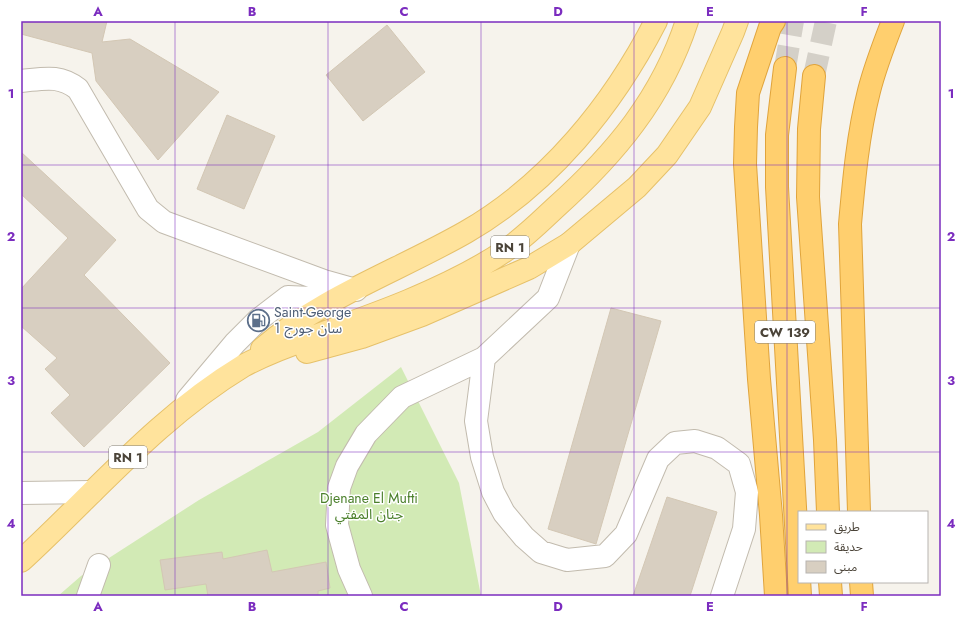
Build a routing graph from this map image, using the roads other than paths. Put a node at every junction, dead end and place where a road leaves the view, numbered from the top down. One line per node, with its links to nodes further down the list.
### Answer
1 (656, 21): 10 (main road)
2 (687, 21): 13 (main road, RN 1)
3 (737, 21): 9 (main road)
4 (774, 21): 28 (highway)
5 (893, 21): 18 (highway)
6 (785, 68): 19 (highway, CW 139)
7 (814, 76): 17 (highway, CW 139)
8 (21, 81): 10 (street)
9 (569, 244): 12 (street); 13 (main road)
10 (356, 290): 11 (main road)
11 (334, 299): 13 (main road); 14 (street)
12 (484, 358): 26 (street); 27 (street)
13 (246, 365): 14 (main road, RN 1)
14 (173, 416): 15 (main road, RN 1)
15 (92, 492): 16 (street); 20 (main road, RN 1)
16 (21, 493)
17 (828, 511)
18 (859, 511)
19 (798, 560)
20 (21, 561)
21 (99, 565): 25 (street)
22 (799, 583): 29 (highway, CW 139)
23 (830, 583): 30 (highway)
24 (861, 583): 31 (highway)
25 (88, 596)
26 (361, 596)
27 (722, 596)
28 (776, 596)
29 (800, 596)
30 (831, 596)
31 (862, 596)

